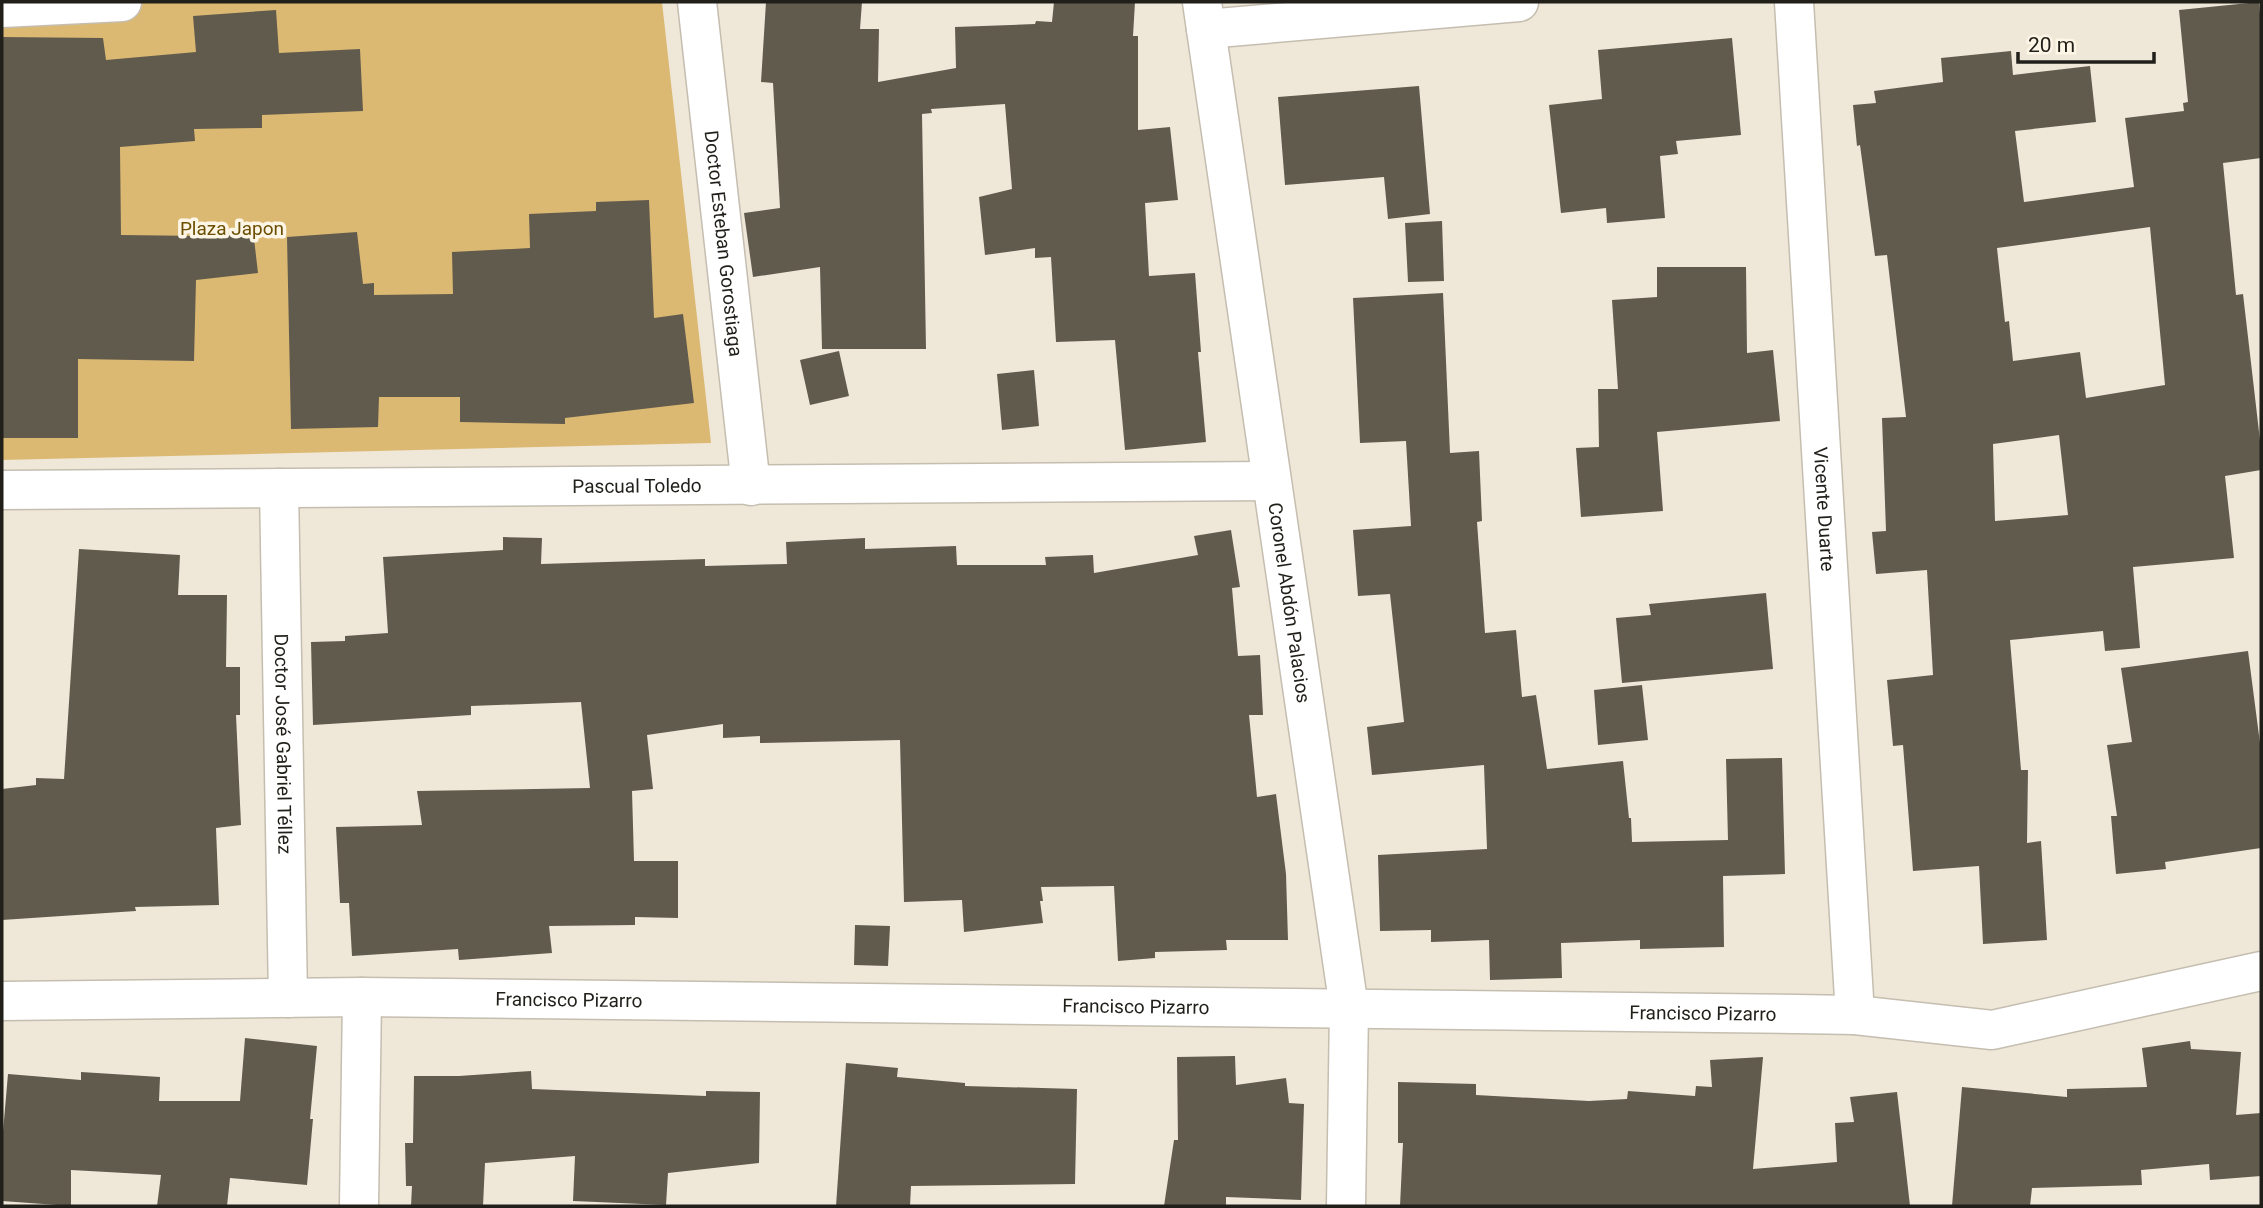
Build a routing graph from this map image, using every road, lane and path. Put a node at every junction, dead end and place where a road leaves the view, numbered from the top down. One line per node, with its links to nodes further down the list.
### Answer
1 (122, 2): 5 (street)
2 (697, 2): 8 (street, Doctor Esteban Gorostiaga)
3 (1519, 2): 6 (street)
4 (1794, 2): 16 (street, Vicente Duarte)
5 (2, 8)
6 (1204, 15): 7 (street, Coronel Abdón Palacios)
7 (1271, 481): 8 (street, Pascual Toledo); 15 (street, Coronel Abdón Palacios)
8 (751, 486): 9 (street, Pascual Toledo)
9 (279, 488): 10 (street, Pascual Toledo); 13 (street, Doctor José Gabriel Téllez)
10 (2, 490)
11 (2261, 971): 16 (street, Francisco Pizarro)
12 (362, 997): 13 (street, Francisco Pizarro); 15 (street, Francisco Pizarro); 17 (street)
13 (288, 998): 14 (street, Francisco Pizarro)
14 (2, 1000)
15 (1349, 1008): 16 (street, Francisco Pizarro); 18 (street, Coronel Abdón Palacios)
16 (1855, 1015)
17 (359, 1206)
18 (1346, 1206)

